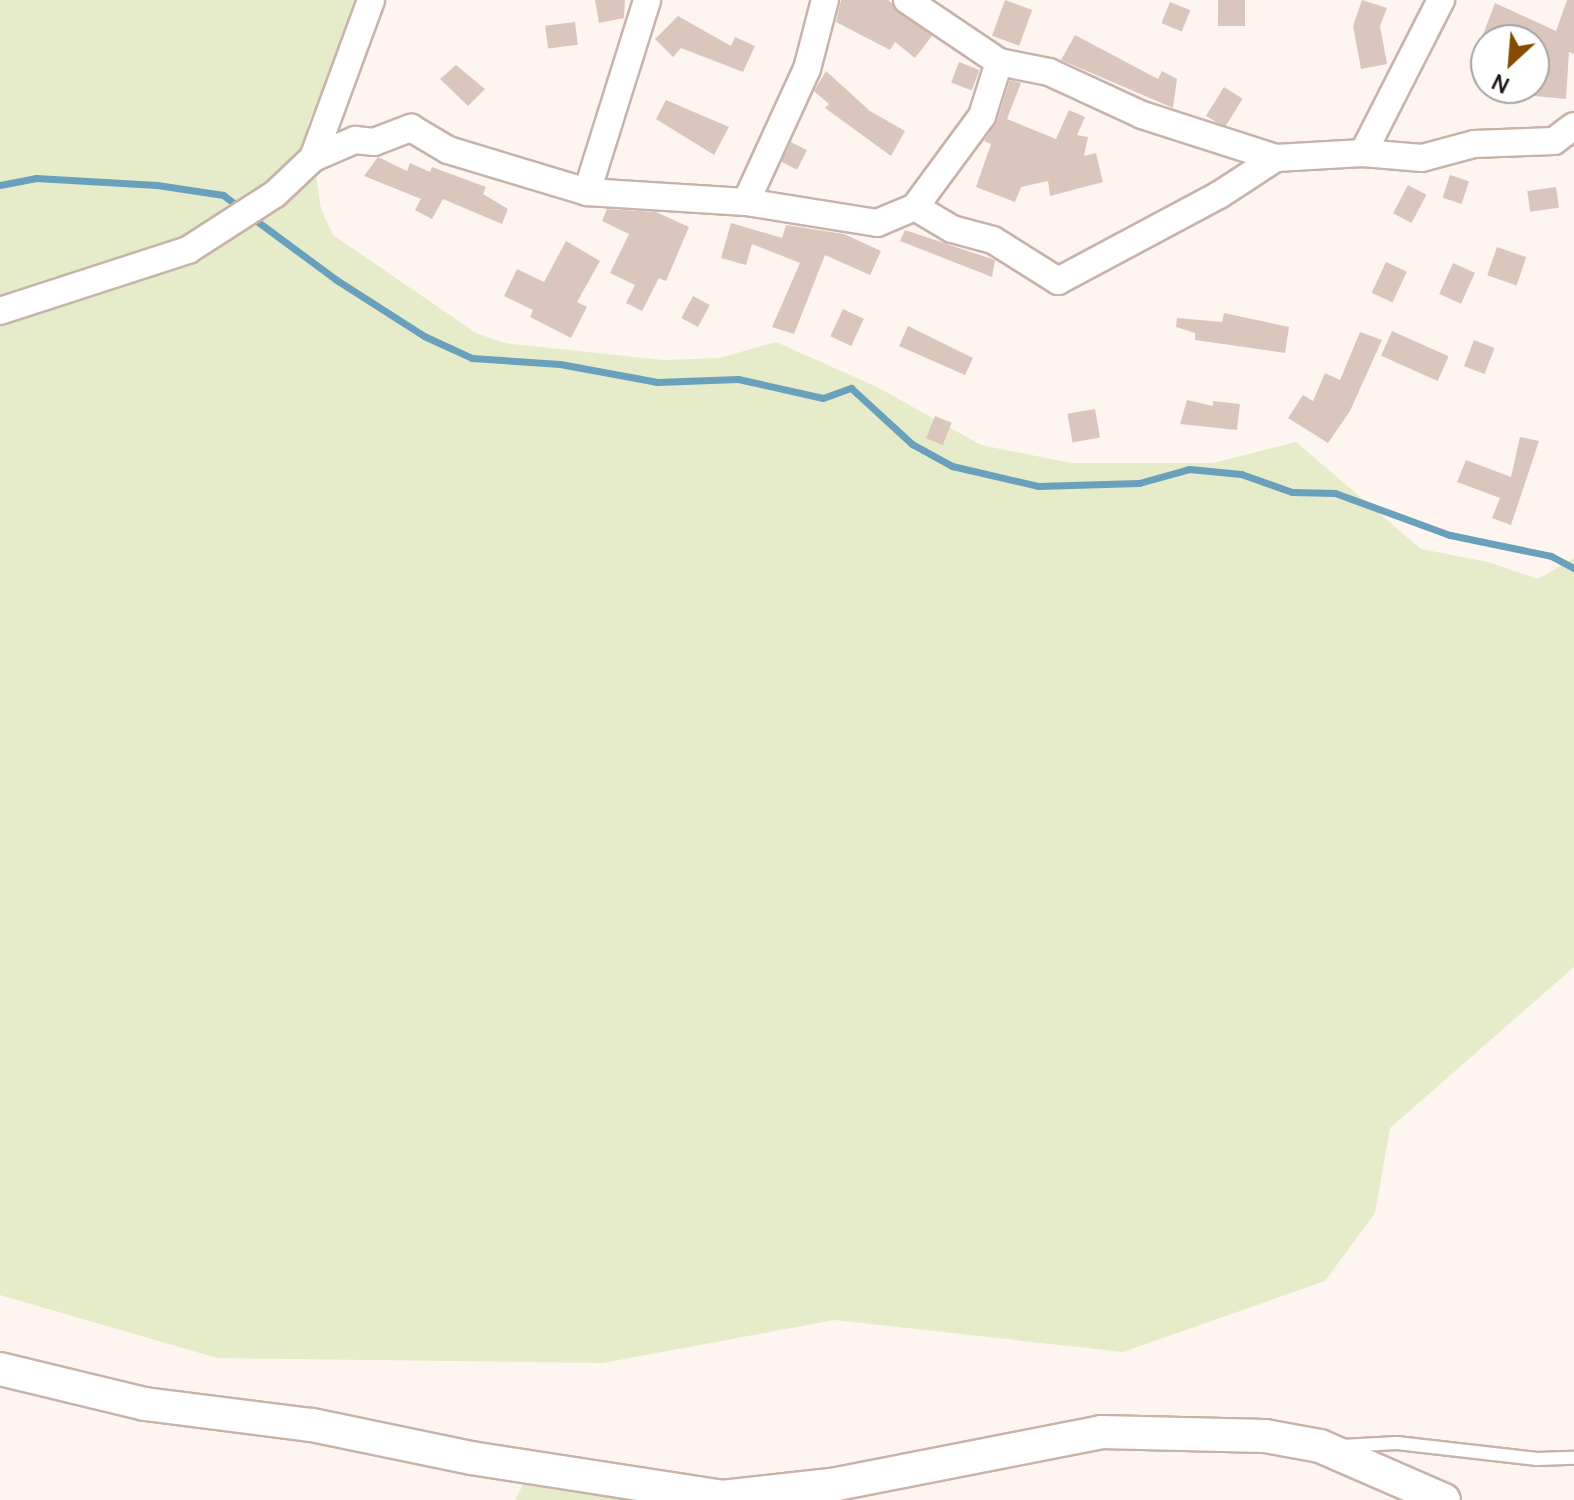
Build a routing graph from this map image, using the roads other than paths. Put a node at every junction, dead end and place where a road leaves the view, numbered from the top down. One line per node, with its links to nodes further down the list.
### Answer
1 (371, 0): 9 (street)
2 (647, 0): 11 (street)
3 (825, 0): 12 (street)
4 (907, 0): 6 (street)
5 (1441, 0): 8 (street)
6 (999, 62): 10 (street); 13 (street)
7 (1574, 126): 8 (street)
8 (1363, 153): 10 (street)
9 (313, 158): 11 (street); 14 (street)
10 (1276, 158): 13 (street)
11 (587, 192): 12 (street)
12 (746, 202): 13 (street)
13 (915, 207)
14 (0, 311)
15 (0, 1369): 16 (street)
16 (1320, 1446): 17 (lane); 18 (street)
17 (1574, 1458)
18 (1444, 1500)

